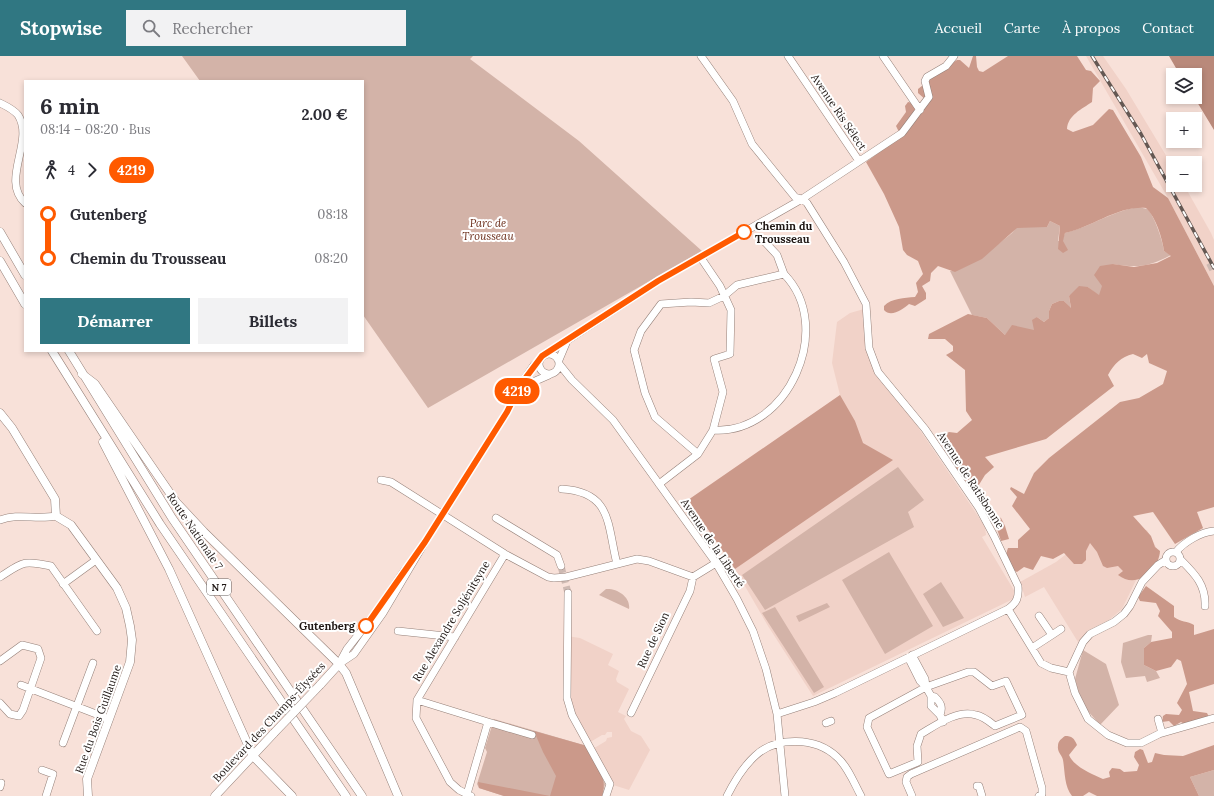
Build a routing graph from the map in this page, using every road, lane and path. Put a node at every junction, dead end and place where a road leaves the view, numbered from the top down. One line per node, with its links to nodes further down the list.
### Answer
1 (701, 56): 8 (street, Avenue de Ratisbonne)
2 (788, 56): 7 (street, Avenue Ris Sélect)
3 (883, 56): 6 (street)
4 (954, 56): 6 (street)
5 (2, 105): 9 (street)
6 (920, 110): 7 (street)
7 (858, 161): 8 (street)
8 (802, 199): 12 (street); 53 (street, Avenue de Ratisbonne)
9 (24, 201)
10 (0, 232): 14 (main road)
11 (763, 240): 15 (street)
12 (701, 258): 16 (street); 18 (street)
13 (0, 261): 17 (main road)
14 (24, 273)
15 (784, 274): 16 (street); 30 (street)
16 (724, 296): 30 (street); 31 (street)
17 (24, 302)
18 (567, 341): 21 (street); 23 (street)
19 (53, 352): 27 (main road, N 7)
20 (70, 352): 24 (main road, N 7)
21 (545, 355): 22 (street); 23 (street)
22 (539, 361): 25 (street); 28 (street, Boulevard des Champs-Élysées)
23 (559, 362): 25 (street); 26 (street, Avenue de la Liberté)
24 (82, 374): 64 (main road); 92 (main road, Route Nationale 7 / N 7)
25 (551, 374): 26 (street, Avenue de la Liberté); 28 (street, Boulevard des Champs-Élysées)
26 (572, 380): 33 (street, Avenue de la Liberté)
27 (84, 404): 83 (main road); 91 (main road, N 7)
28 (507, 412): 35 (street, Boulevard des Champs-Élysées)
29 (0, 413): 36 (main road)
30 (713, 430): 31 (street)
31 (698, 454): 33 (street)
32 (381, 480): 35 (street)
33 (659, 484): 45 (street, Avenue de la Liberté)
34 (562, 489): 46 (street)
35 (442, 514): 41 (street); 64 (street, Boulevard des Champs-Élysées)
36 (56, 516): 38 (street); 42 (main road, Rue du Bois Guillaume)
37 (496, 518): 47 (street)
38 (0, 520)
39 (1214, 531): 40 (street)
40 (1176, 552): 43 (street); 44 (street)
41 (505, 554): 46 (street); 59 (street, Rue Alexandre Soljénitsyne)
42 (96, 560): 50 (street); 76 (main road, Rue du Bois Guillaume)
43 (1166, 560): 44 (street); 65 (street)
44 (1181, 560): 52 (street)
45 (716, 563): 49 (street); 73 (street, Avenue de la Liberté)
46 (617, 564): 49 (street)
47 (561, 566)
48 (0, 577): 50 (street)
49 (693, 577): 72 (street, Rue de Sion)
50 (63, 584): 56 (street)
51 (568, 593): 94 (street)
52 (1205, 606)
53 (1008, 609): 60 (street); 61 (street)
54 (1040, 616): 58 (street)
55 (1061, 629): 58 (street)
56 (97, 631)
57 (398, 631): 59 (street)
58 (1052, 635): 60 (street)
59 (455, 637): 69 (street, Rue Alexandre Soljénitsyne)
60 (1032, 648): 65 (street)
61 (910, 656): 67 (street); 73 (street)
62 (0, 661): 68 (street)
63 (93, 663): 71 (street)
64 (339, 664): 83 (main road, Boulevard des Champs-Élysées, bridge); 93 (main road)
65 (1069, 672): 79 (street)
66 (21, 685): 68 (street)
67 (926, 687): 74 (street); 74 (street); 74 (street)
68 (30, 689): 70 (street); 71 (street)
69 (417, 700): 78 (street); 86 (street)
70 (0, 703)
71 (76, 707): 76 (street); 81 (street)
72 (631, 713)
73 (777, 714): 82 (street, Avenue de la Liberté)
74 (942, 718)
75 (1214, 718): 79 (street)
76 (109, 719): 88 (main road, Rue du Bois Guillaume)
77 (1158, 719): 79 (street)
78 (488, 722): 80 (street); 86 (street)
79 (1162, 733)
80 (532, 735)
81 (63, 743)
82 (780, 743): 95 (street); 96 (street, Avenue de la Liberté); 97 (street)
83 (253, 756): 89 (main road, Boulevard des Champs-Élysées); 90 (main road)
84 (42, 770): 87 (street)
85 (977, 786): 99 (street)
86 (469, 795)
87 (46, 796)
88 (88, 796)
89 (215, 796)
90 (292, 796)
91 (346, 796)
92 (362, 796)
93 (398, 796)
94 (606, 796)
95 (727, 796)
96 (785, 796)
97 (861, 796)
98 (912, 796): 100 (street)
99 (982, 796)
100 (1039, 796)

